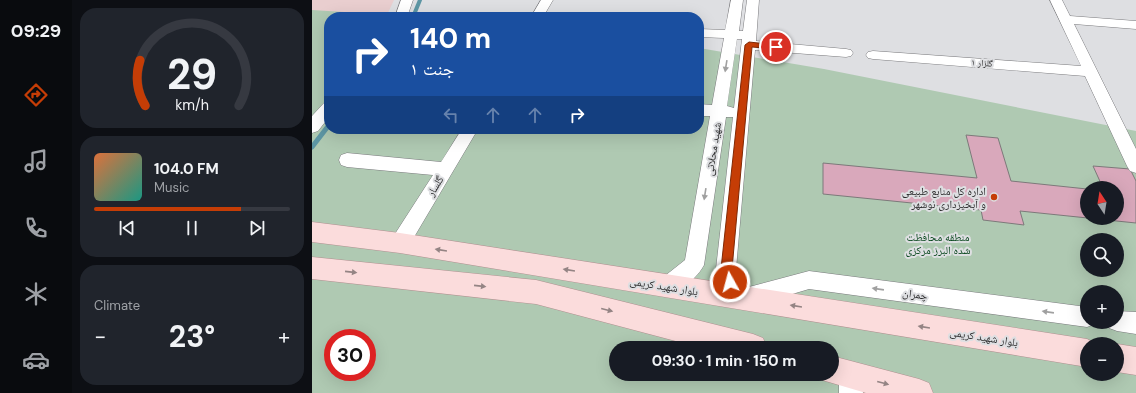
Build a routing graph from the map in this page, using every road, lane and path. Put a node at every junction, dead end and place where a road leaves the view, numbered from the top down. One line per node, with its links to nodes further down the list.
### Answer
1 (407, 0): 6 (street)
2 (543, 0): 7 (street)
3 (737, 0): 11 (street, شهید محلاتی)
4 (753, 0): 12 (street)
5 (1056, 0): 8 (street)
6 (403, 12)
7 (539, 12)
8 (1065, 19): 9 (street); 15 (street)
9 (1136, 25)
10 (704, 33): 11 (street)
11 (731, 35): 12 (street); 17 (street, شهید محلاتی, one-way to 17)
12 (749, 40): 13 (street); 19 (street)
13 (846, 53)
14 (873, 55): 15 (street, گلزار ۱)
15 (1091, 72): 21 (street)
16 (704, 110): 17 (street)
17 (719, 111): 19 (street); 26 (street, شهید محلاتی)
18 (324, 113): 20 (street)
19 (742, 113): 27 (street)
20 (312, 127)
21 (1128, 133): 24 (street)
22 (467, 134): 25 (street, گلسار)
23 (347, 160): 25 (street)
24 (1136, 166)
25 (446, 168): 29 (street, گلسار)
26 (710, 168): 27 (street); 31 (street, شهید محلاتی, one-way to 31)
27 (736, 170): 32 (street)
28 (312, 232): 29 (main road, بلوار شهید کریمی)
29 (400, 243): 31 (main road, بلوار شهید کریمی, one-way to 29)
30 (312, 268): 36 (main road, one-way to 36)
31 (668, 286): 32 (main road, بلوار شهید کریمی)
32 (739, 297): 33 (street, چمران, one-way to 32); 37 (main road, بلوار شهید کریمی, one-way to 32)
33 (1080, 316)
34 (1124, 322): 35 (street)
35 (1136, 323)
36 (726, 341)
37 (1080, 352)
38 (1124, 359): 39 (main road)
39 (1136, 361)
40 (845, 379): 41 (main road, one-way to 41)
41 (919, 393)

